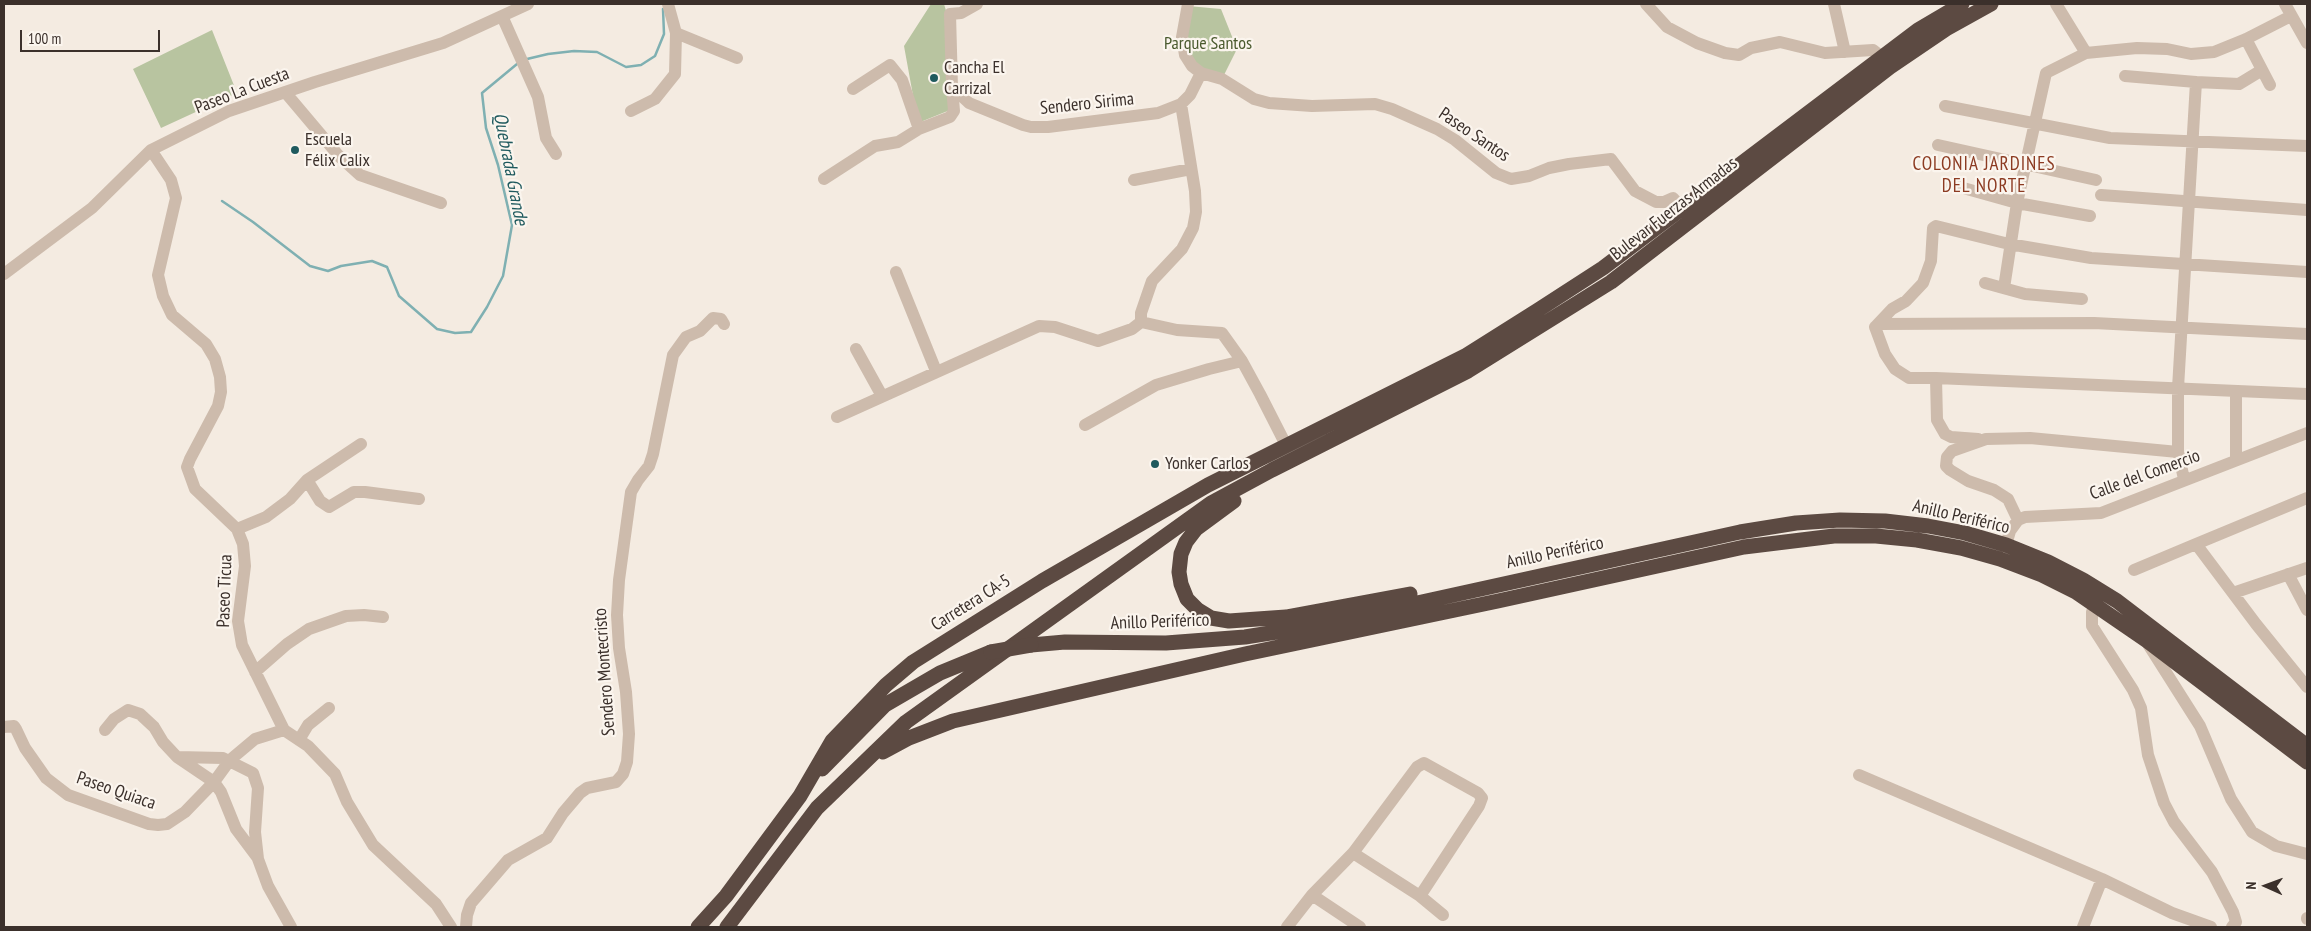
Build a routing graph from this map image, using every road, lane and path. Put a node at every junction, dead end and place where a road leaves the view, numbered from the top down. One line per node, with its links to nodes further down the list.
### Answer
1 (528, 4): 12 (street, Paseo La Cuesta)
2 (668, 4): 15 (street)
3 (977, 4): 11 (street)
4 (1188, 4): 23 (street)
5 (1646, 4): 18 (street)
6 (1834, 4): 18 (street)
7 (1962, 4): 20 (highway, Bulevar Fuerzas Armadas)
8 (1991, 4): 76 (highway, Bulevar Fuerzas Armadas)
9 (2056, 4): 19 (street)
10 (2285, 4): 13 (street)
11 (950, 9): 27 (street)
12 (502, 16): 29 (street, Paseo La Cuesta); 39 (street)
13 (2291, 16): 14 (street); 16 (street)
14 (2304, 25): 17 (street)
15 (676, 33): 21 (street); 32 (street)
16 (2246, 39): 19 (street); 22 (street)
17 (2307, 43)
18 (1845, 52): 20 (street)
19 (2086, 53): 33 (street)
20 (1882, 57): 50 (highway, Bulevar Fuerzas Armadas)
21 (737, 58)
22 (2262, 70): 25 (street); 26 (street)
23 (1201, 73): 30 (street); 50 (street, Paseo Santos)
24 (2125, 76): 25 (street)
25 (2196, 82): 35 (street)
26 (2270, 85)
27 (952, 87): 30 (street, Sendero Sirima); 34 (street)
28 (853, 89): 34 (street)
29 (285, 92): 38 (street, Paseo La Cuesta); 48 (street)
30 (1182, 104): 41 (street)
31 (1945, 106): 33 (street)
32 (631, 111)
33 (2034, 124): 35 (street); 40 (street)
34 (919, 129): 42 (street)
35 (2192, 141): 37 (street); 47 (street)
36 (1938, 144): 40 (street)
37 (2307, 146)
38 (151, 150): 57 (street, Paseo La Cuesta); 89 (street, Paseo Ticua)
39 (556, 154)
40 (2024, 165): 44 (street); 49 (street)
41 (1191, 169): 43 (street); 61 (street)
42 (824, 179)
43 (1134, 180)
44 (2096, 180)
45 (1949, 184): 49 (street)
46 (2101, 195): 47 (street)
47 (2188, 202): 51 (street); 54 (street)
48 (440, 203)
49 (2017, 203): 52 (street); 53 (street)
50 (1682, 208): 74 (highway, Bulevar Fuerzas Armadas)
51 (2307, 210)
52 (2090, 216)
53 (2009, 244): 54 (street); 59 (street); 63 (street)
54 (2185, 266): 56 (street); 64 (street)
55 (896, 272): 68 (street)
56 (2307, 272)
57 (4, 274)
58 (1985, 283): 59 (street)
59 (2004, 288): 60 (street)
60 (2082, 300)
61 (1141, 322): 67 (street); 68 (street)
62 (724, 324): 125 (street, Sendero Montecristo)
63 (1875, 327): 64 (street); 69 (street)
64 (2181, 327): 65 (street); 70 (street)
65 (2307, 334)
66 (856, 349): 73 (street)
67 (1242, 361): 77 (street); 81 (street)
68 (936, 372): 73 (street)
69 (1936, 378): 70 (street); 79 (street)
70 (2178, 388): 71 (street); 82 (street)
71 (2236, 391): 72 (street); 83 (street)
72 (2307, 394)
73 (882, 396): 75 (street)
74 (1350, 413): 81 (highway, Carretera CA-5)
75 (838, 417)
76 (1366, 422): 92 (highway); 111 (highway)
77 (1085, 425)
78 (2307, 433): 83 (street, Calle del Comercio)
79 (1986, 439): 82 (street); 88 (street)
80 (361, 444): 85 (street)
81 (1286, 445): 115 (highway, Carretera CA-5)
82 (2178, 452): 84 (street)
83 (2236, 460): 84 (street, Calle del Comercio)
84 (2184, 479): 88 (street, Calle del Comercio)
85 (307, 480): 87 (street); 89 (street)
86 (2307, 498): 90 (street)
87 (419, 499)
88 (2018, 520): 91 (street)
89 (237, 529): 101 (street, Paseo Ticua)
90 (2196, 544): 94 (street); 96 (street)
91 (2006, 545): 92 (highway, Anillo Periférico); 108 (highway, Anillo Periférico)
92 (1581, 567): 115 (highway, Anillo Periférico, bridge)
93 (2307, 568): 95 (street)
94 (2134, 570)
95 (2288, 574): 96 (street); 98 (street)
96 (2233, 593): 102 (street)
97 (2096, 605): 100 (highway, Anillo Periférico); 111 (highway, Anillo Periférico); 132 (street)
98 (2307, 610)
99 (382, 616): 101 (street)
100 (2146, 640): 112 (highway, Anillo Periférico); 117 (street)
101 (255, 672): 106 (street, Paseo Ticua)
102 (2307, 687)
103 (329, 708): 107 (street)
104 (4, 727): 114 (street, Paseo Quiaca)
105 (105, 730): 109 (street)
106 (284, 730): 107 (street, Paseo Ticua); 110 (street, Paseo Quiaca)
107 (299, 740): 124 (street, Paseo Ticua)
108 (2307, 746)
109 (177, 757): 110 (street); 114 (street)
110 (230, 760): 114 (street, Paseo Quiaca); 118 (street)
111 (868, 760): 127 (highway)
112 (2307, 762)
113 (1859, 775): 119 (street)
114 (214, 782): 118 (street)
115 (800, 796): 126 (highway, Carretera CA-5)
116 (1353, 853): 120 (street); 121 (street); 121 (street)
117 (2307, 854)
118 (258, 859): 123 (street)
119 (2102, 879): 130 (street); 131 (street)
120 (1312, 894): 128 (street); 129 (street)
121 (1420, 896): 122 (street)
122 (1444, 915)
123 (291, 927)
124 (451, 927)
125 (466, 927)
126 (698, 927)
127 (727, 927)
128 (1288, 927)
129 (1360, 927)
130 (2083, 927)
131 (2211, 927)
132 (2232, 927)

